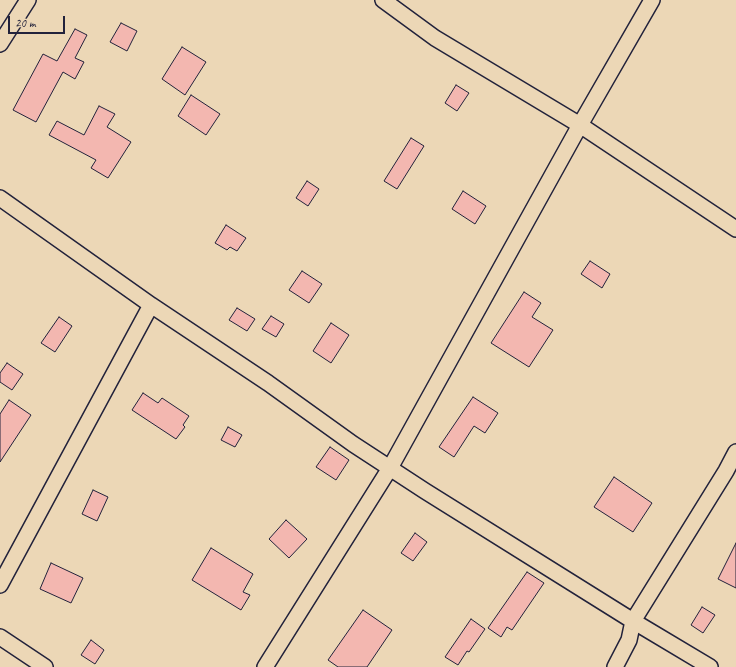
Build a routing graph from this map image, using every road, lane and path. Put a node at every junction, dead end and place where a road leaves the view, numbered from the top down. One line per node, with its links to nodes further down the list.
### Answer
1 (28, 0): 4 (street)
2 (383, 0): 5 (street)
3 (652, 0): 5 (street)
4 (0, 44)
5 (580, 125): 7 (street); 10 (street)
6 (0, 198): 8 (street)
7 (736, 229)
8 (151, 306): 10 (street); 11 (street)
9 (736, 452): 12 (street)
10 (390, 468): 12 (street); 15 (street)
11 (0, 585)
12 (633, 622): 16 (street); 17 (street)
13 (0, 637): 14 (street)
14 (45, 667)
15 (265, 667)
16 (615, 667)
17 (710, 667)

